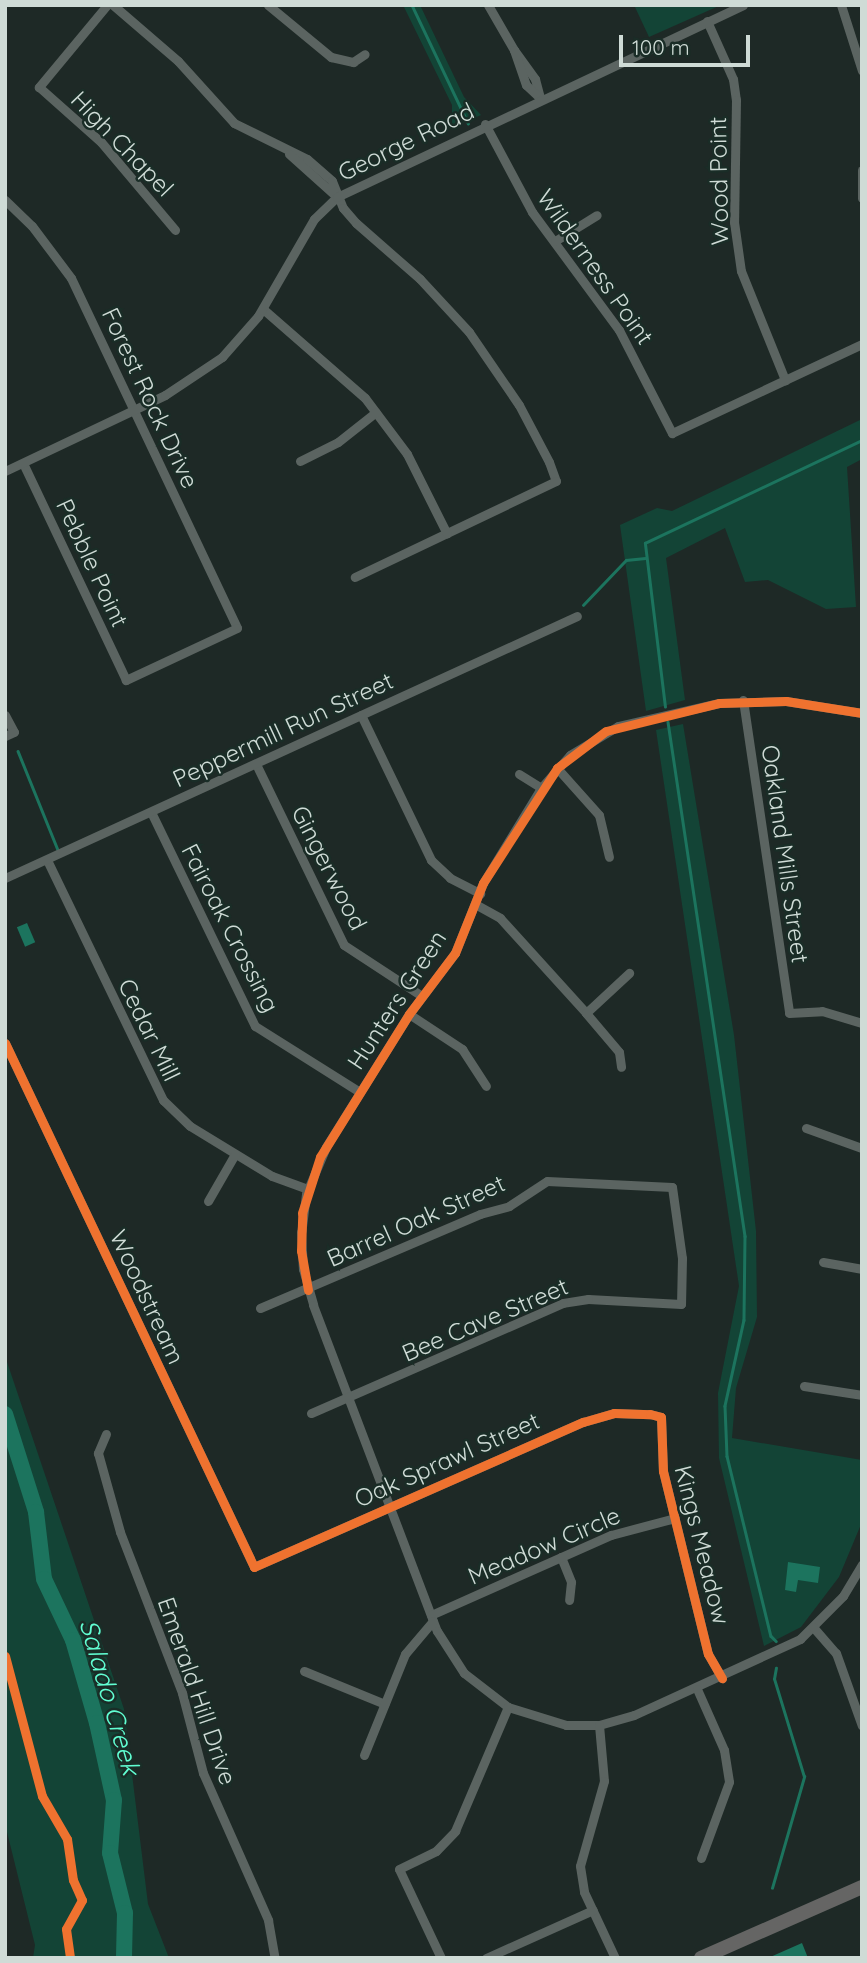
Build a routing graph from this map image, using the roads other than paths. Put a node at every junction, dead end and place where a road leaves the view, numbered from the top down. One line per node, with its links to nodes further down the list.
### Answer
1 (107, 5): 17 (street, High Chapel)
2 (113, 5): 13 (street)
3 (268, 5): 8 (street)
4 (488, 5): 10 (street)
5 (743, 5): 7 (street, George Road)
6 (841, 5): 9 (street)
7 (707, 21): 10 (street, George Road); 21 (street, Wood Point)
8 (365, 54)
9 (862, 71)
10 (540, 98): 11 (street, George Road)
11 (485, 124): 13 (street, George Road); 18 (street, Wilderness Point)
12 (862, 170): 14 (street)
13 (337, 197): 19 (street, George Road); 27 (street)
14 (862, 198)
15 (5, 200): 22 (street, Forest Rock Drive)
16 (597, 215): 18 (street)
17 (175, 230)
18 (555, 241): 21 (street, Wilderness Point)
19 (263, 309): 22 (street, George Road); 23 (street)
20 (862, 344): 21 (street)
21 (785, 380)
22 (135, 410): 25 (street, George Road); 30 (street, Forest Rock Drive)
23 (376, 412): 24 (street); 27 (street)
24 (300, 461)
25 (23, 463): 26 (street, George Road); 30 (street, Pebble Point)
26 (5, 471)
27 (447, 534): 28 (street)
28 (355, 577)
29 (577, 616): 34 (street, Peppermill Run Street)
30 (125, 680)
31 (743, 701): 32 (street, Hunters Green); 37 (street, Hunters Green); 50 (street, Oakland Mills Street)
32 (862, 713)
33 (5, 715): 35 (street)
34 (361, 715): 36 (street, Peppermill Run Street); 44 (street)
35 (9, 734)
36 (256, 764): 40 (street, Peppermill Run Street); 47 (street, Gingerwood)
37 (557, 768): 39 (street, Hunters Green); 41 (street)
38 (519, 774): 39 (street)
39 (541, 788): 44 (street, Hunters Green)
40 (150, 812): 42 (street, Peppermill Run Street); 54 (street, Fairoak Crossing)
41 (609, 857)
42 (47, 860): 43 (street, Peppermill Run Street); 57 (street, Cedar Mill)
43 (5, 878)
44 (480, 893): 45 (street, Hunters Green)
45 (475, 904): 47 (street, Hunters Green); 48 (street)
46 (629, 973): 48 (street)
47 (422, 996): 49 (street, Hunters Green)
48 (586, 1013): 52 (street)
49 (409, 1014): 53 (street); 54 (street, Hunters Green)
50 (862, 1023)
51 (5, 1043): 75 (street, Woodstream)
52 (621, 1067)
53 (486, 1086)
54 (360, 1092): 58 (street, Hunters Green)
55 (806, 1128): 56 (street)
56 (862, 1148)
57 (236, 1154): 58 (street, Cedar Mill); 59 (street)
58 (308, 1189): 62 (street, Hunters Green)
59 (208, 1201)
60 (823, 1262): 61 (street)
61 (862, 1269)
62 (308, 1290): 63 (street, Barrel Oak Street); 64 (street, Barrel Oak Street); 67 (street, Hunters Green)
63 (681, 1304): 67 (street, Bee Cave Street)
64 (260, 1308)
65 (804, 1386): 66 (street)
66 (862, 1395)
67 (348, 1399): 68 (street, Bee Cave Street); 71 (street, Hunters Green)
68 (311, 1413)
69 (661, 1417): 71 (street, Oak Sprawl Street); 72 (street, Kings Meadow)
70 (106, 1434): 90 (street, Emerald Hill Drive)
71 (389, 1507): 75 (street, Oak Sprawl Street); 77 (street, Hunters Green)
72 (675, 1518): 73 (street, Meadow Circle); 80 (street, Kings Meadow)
73 (562, 1557): 76 (street); 77 (street, Meadow Circle)
74 (862, 1564): 78 (street)
75 (254, 1567)
76 (569, 1600)
77 (432, 1618): 82 (street, Meadow Circle); 83 (street, Hunters Green)
78 (813, 1627): 80 (street); 85 (street)
79 (304, 1671): 82 (street)
80 (722, 1678): 81 (street)
81 (697, 1689): 84 (street); 87 (street)
82 (385, 1704): 86 (street, Meadow Circle)
83 (508, 1707): 84 (street, Hunters Green); 91 (street)
84 (599, 1725): 89 (street)
85 (862, 1726)
86 (364, 1755)
87 (701, 1858)
88 (862, 1887): 94 (main road)
89 (593, 1910): 92 (street); 93 (street)
90 (275, 1958)
91 (441, 1958)
92 (486, 1958)
93 (615, 1958)
94 (701, 1958)

